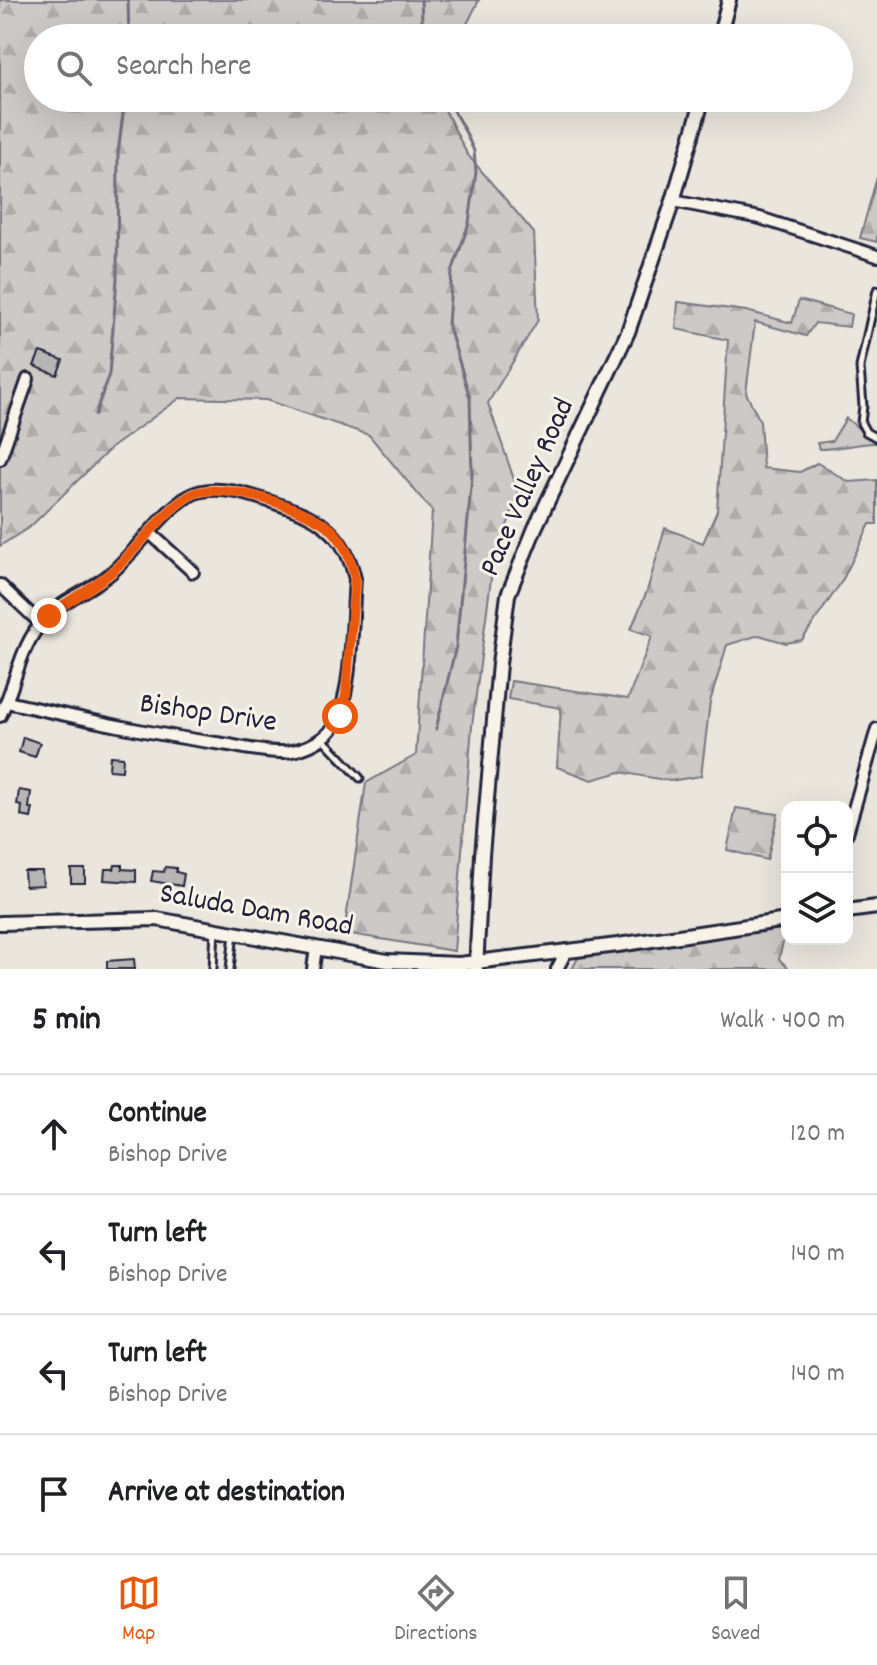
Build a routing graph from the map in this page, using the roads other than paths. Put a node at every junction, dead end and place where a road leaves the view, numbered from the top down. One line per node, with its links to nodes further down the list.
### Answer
1 (729, 0): 2 (street)
2 (723, 24)
3 (699, 112): 4 (street, Pace Valley Road)
4 (673, 201): 5 (street); 28 (street, Pace Valley Road)
5 (877, 256)
6 (877, 290): 8 (lane)
7 (28, 379): 9 (street)
8 (877, 438)
9 (0, 459)
10 (150, 533): 11 (street); 13 (street); 17 (street)
11 (193, 572)
12 (0, 585): 13 (street)
13 (40, 623): 14 (street)
14 (7, 702): 15 (street); 17 (street, Bishop Drive)
15 (0, 716)
16 (877, 729): 19 (street)
17 (322, 738): 18 (lane)
18 (360, 778)
19 (853, 812)
20 (877, 907): 21 (street)
21 (853, 910)
22 (781, 921): 27 (street, Saluda Dam Road)
23 (0, 923): 24 (street, Saluda Dam Road)
24 (215, 928): 25 (street, Saluda Dam Road); 29 (lane)
25 (235, 932): 26 (street, Saluda Dam Road); 30 (lane)
26 (316, 948): 28 (street, Saluda Dam Road); 31 (street)
27 (567, 950): 28 (street, Saluda Dam Road); 32 (street)
28 (475, 966)
29 (213, 969)
30 (230, 969)
31 (313, 969)
32 (557, 969)

